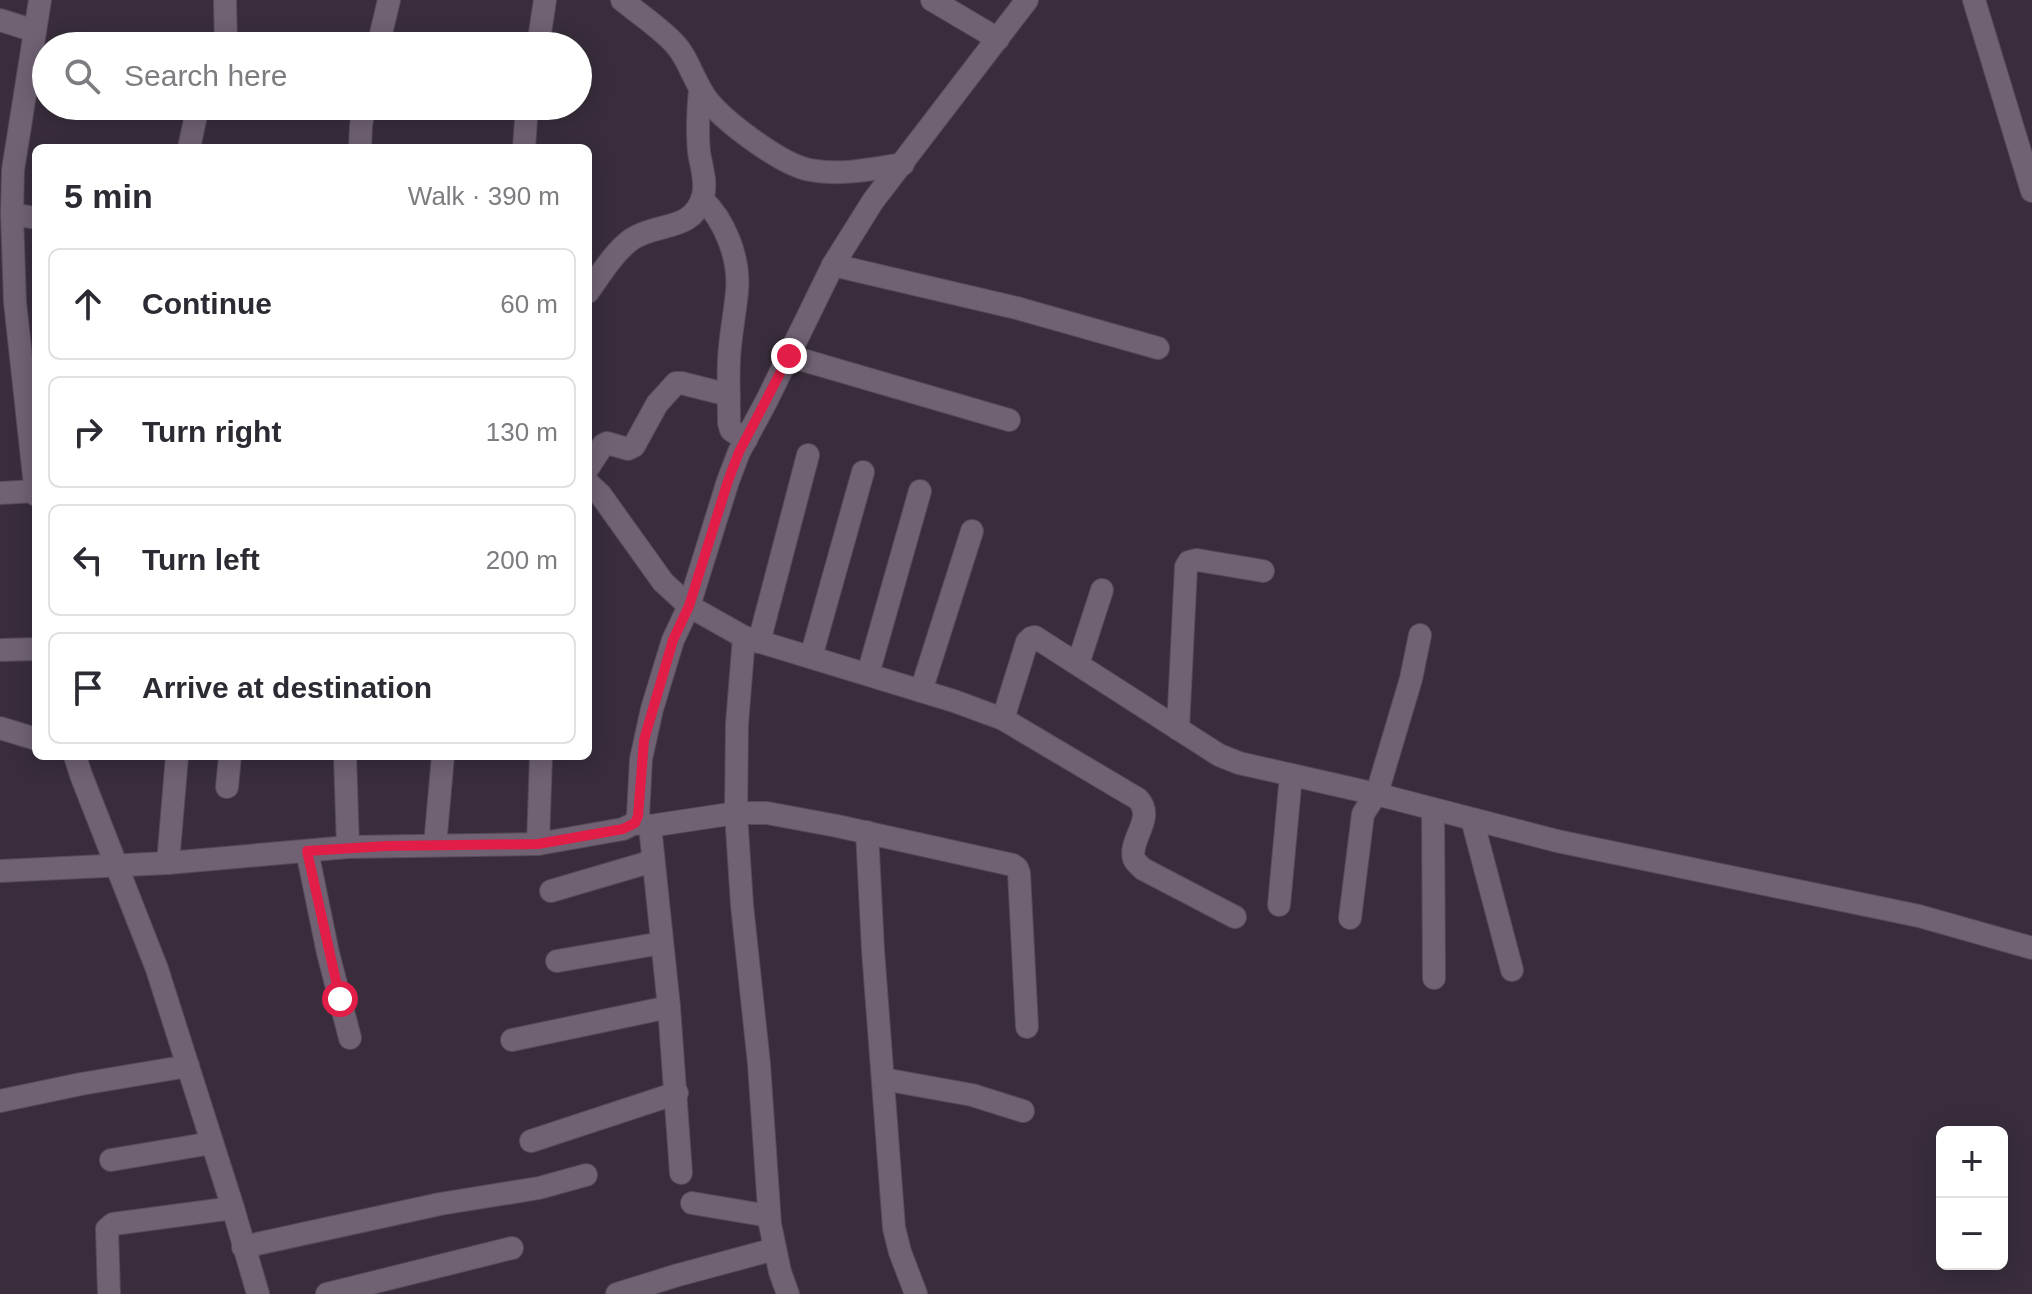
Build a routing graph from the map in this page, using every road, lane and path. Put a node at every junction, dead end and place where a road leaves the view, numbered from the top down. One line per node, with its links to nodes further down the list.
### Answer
1 (40, 0): 10 (street)
2 (225, 0): 11 (street)
3 (389, 0): 12 (street)
4 (545, 0): 13 (street)
5 (622, 0): 16 (street)
6 (932, 0): 14 (street)
7 (1027, 0): 14 (street)
8 (1974, 0): 24 (street)
9 (0, 20): 10 (street)
10 (35, 31)
11 (226, 32)
12 (381, 32)
13 (540, 32)
14 (998, 39): 23 (street)
15 (32, 50): 26 (street)
16 (700, 90): 23 (street); 25 (street)
17 (195, 120): 20 (street)
18 (362, 120): 21 (street)
19 (526, 120): 22 (street)
20 (190, 144)
21 (360, 144)
22 (524, 144)
23 (903, 164): 28 (street)
24 (2032, 191)
25 (702, 199): 29 (street); 34 (street)
26 (12, 214): 27 (street); 30 (street)
27 (32, 217)
28 (833, 265): 31 (street); 32 (street)
29 (596, 266)
30 (7, 301): 33 (street)
31 (1158, 348)
32 (789, 356): 35 (street); 37 (street)
33 (29, 373): 36 (street)
34 (729, 395): 37 (street); 39 (street)
35 (1009, 420)
36 (32, 424)
37 (746, 440): 48 (street)
38 (808, 455): 50 (street)
39 (592, 462)
40 (863, 472): 53 (street)
41 (592, 487): 48 (street)
42 (920, 491): 55 (street)
43 (0, 493): 44 (street)
44 (32, 493)
45 (972, 531): 56 (street)
46 (1263, 571): 59 (street)
47 (1102, 590): 54 (street)
48 (689, 606): 50 (street); 73 (street)
49 (1420, 635): 69 (street)
50 (751, 640): 53 (street); 71 (street)
51 (32, 649): 52 (street)
52 (0, 650)
53 (811, 657): 55 (street)
54 (1078, 664): 57 (street); 59 (street)
55 (868, 674): 56 (street)
56 (921, 691): 57 (street)
57 (1003, 719): 85 (street)
58 (0, 728): 60 (street)
59 (1178, 729): 67 (street)
60 (32, 738)
61 (77, 760): 81 (street)
62 (177, 760): 80 (street)
63 (230, 760): 68 (street)
64 (345, 760): 77 (street)
65 (443, 760): 76 (street)
66 (541, 760): 75 (street)
67 (1291, 775): 69 (street); 84 (street)
68 (227, 787)
69 (1376, 794): 70 (street); 86 (street)
70 (1433, 809): 72 (street); 91 (street)
71 (736, 813): 73 (street); 74 (street); 108 (street)
72 (1472, 819): 88 (street); 90 (street)
73 (642, 825): 75 (street); 79 (street)
74 (867, 832): 93 (street); 97 (street)
75 (538, 844): 76 (street)
76 (435, 845): 77 (street)
77 (348, 847): 78 (street)
78 (307, 851): 80 (street); 94 (street)
79 (653, 861): 83 (street); 87 (street)
80 (168, 863): 81 (street)
81 (116, 865): 82 (street); 96 (street)
82 (0, 871)
83 (551, 891)
84 (1279, 905)
85 (1235, 917)
86 (1350, 918)
87 (662, 943): 89 (street); 92 (street)
88 (2032, 948)
89 (557, 961)
90 (1512, 970)
91 (1434, 978)
92 (669, 1007): 95 (street); 98 (street)
93 (1027, 1027)
94 (350, 1038)
95 (512, 1040)
96 (188, 1066): 99 (street); 102 (street)
97 (883, 1079): 100 (street); 117 (street)
98 (677, 1093): 101 (street); 104 (street)
99 (0, 1101)
100 (1023, 1111)
101 (531, 1141)
102 (212, 1143): 103 (street); 107 (street)
103 (111, 1160)
104 (681, 1173)
105 (586, 1175): 109 (street)
106 (692, 1203): 108 (street)
107 (233, 1208): 109 (street); 112 (street)
108 (769, 1216): 111 (street)
109 (243, 1247): 113 (street)
110 (512, 1248): 114 (street)
111 (775, 1249): 115 (street); 116 (street)
112 (109, 1294)
113 (258, 1294)
114 (327, 1294)
115 (617, 1294)
116 (788, 1294)
117 (916, 1294)

